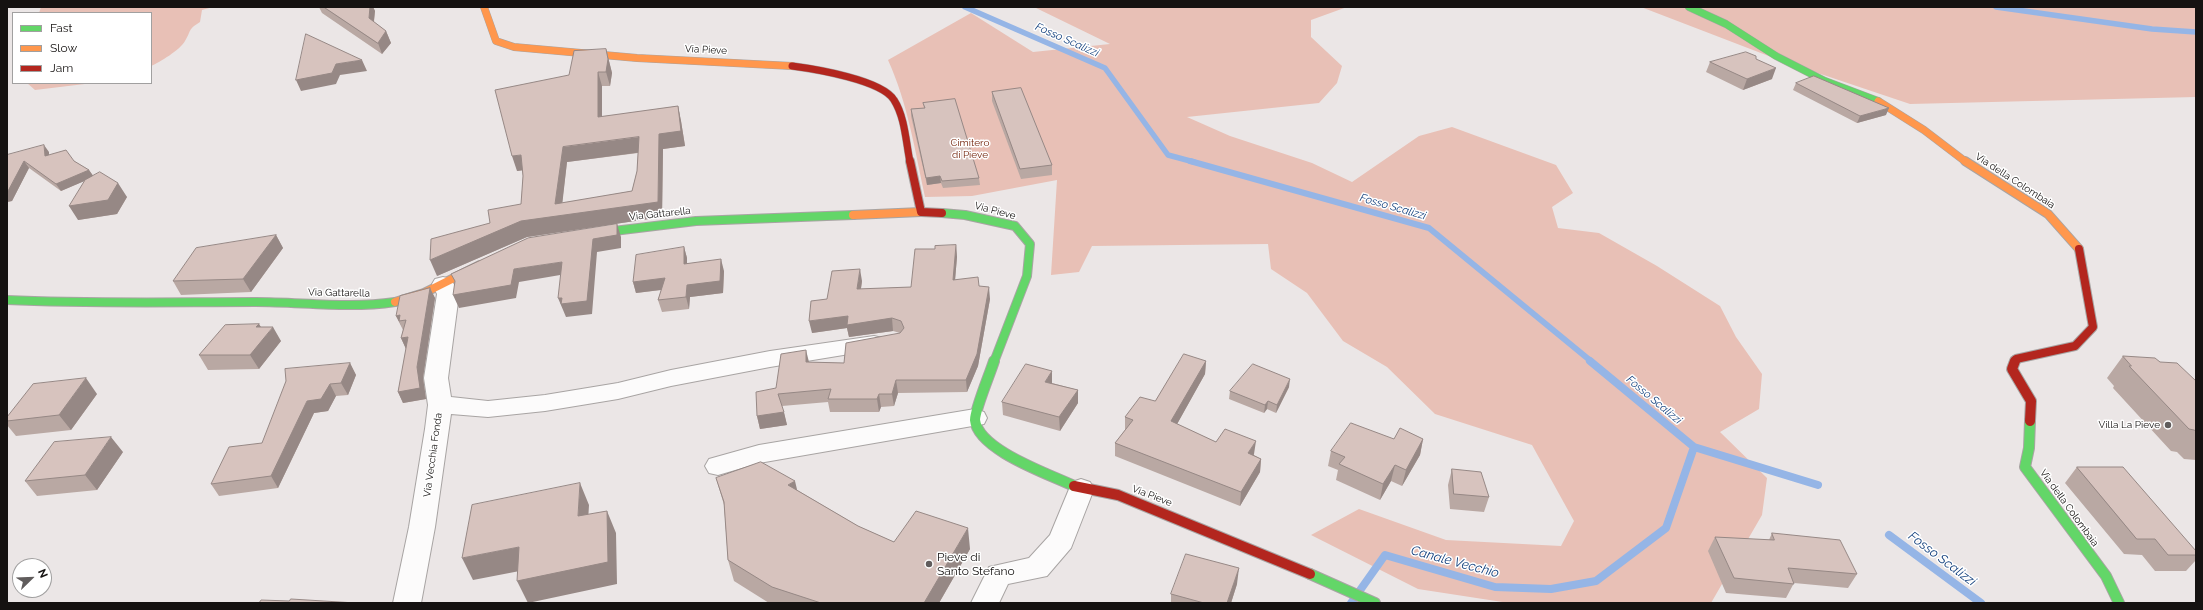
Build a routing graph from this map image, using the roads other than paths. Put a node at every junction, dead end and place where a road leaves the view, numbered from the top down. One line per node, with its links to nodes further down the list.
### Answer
1 (484, 7): 3 (street, Via Pieve)
2 (1689, 7): 16 (street, Via della Colombaia)
3 (921, 212): 4 (street, Via Gattarella); 10 (street, Via Pieve)
4 (577, 236)
5 (492, 259): 6 (street, Via Gattarella)
6 (443, 284): 7 (street, Via Gattarella); 9 (street, Via Vecchia Fonda)
7 (7, 300)
8 (893, 339): 9 (street)
9 (440, 405): 13 (street, Via Vecchia Fonda)
10 (975, 418): 11 (street); 12 (street, Via Pieve)
11 (718, 466)
12 (1081, 489): 14 (street); 15 (street, Via Pieve)
13 (407, 603)
14 (985, 603)
15 (1375, 603)
16 (2118, 603)

